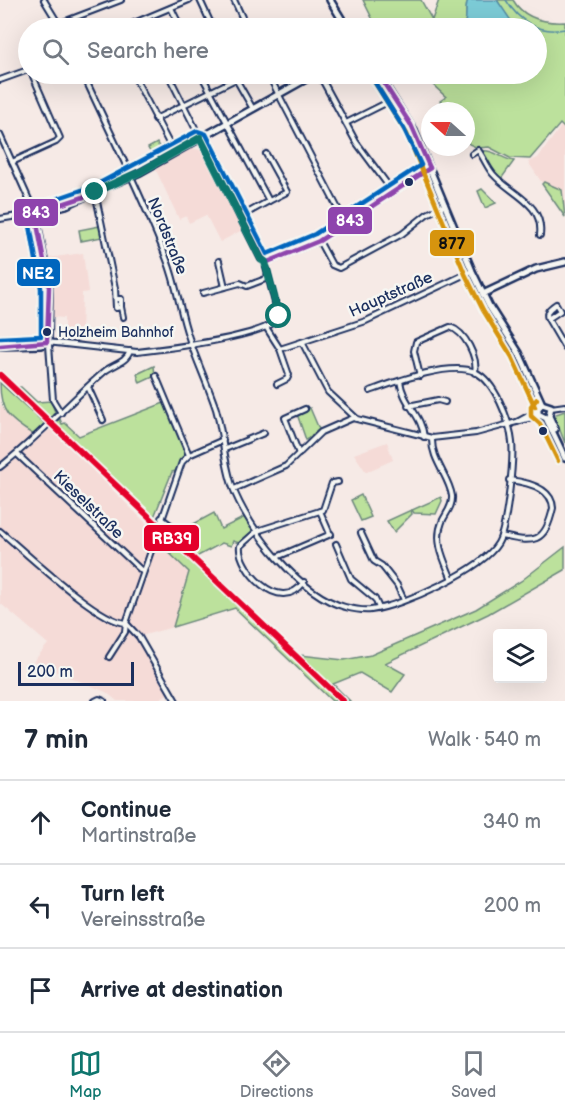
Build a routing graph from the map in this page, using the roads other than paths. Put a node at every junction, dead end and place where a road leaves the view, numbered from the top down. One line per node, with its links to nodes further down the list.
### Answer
1 (44, 0): 8 (street)
2 (121, 0): 9 (street)
3 (189, 0): 7 (street)
4 (200, 0): 12 (street)
5 (234, 0): 13 (street)
6 (330, 0): 14 (main road)
7 (171, 8): 10 (street); 11 (street)
8 (54, 18)
9 (74, 18)
10 (148, 18)
11 (176, 18)
12 (208, 18)
13 (242, 18)
14 (341, 18)
15 (18, 74): 16 (street)
16 (0, 80)
17 (36, 84): 41 (street)
18 (88, 84): 43 (street, Nordstraße)
19 (138, 84): 33 (street)
20 (172, 84): 31 (street)
21 (205, 84): 28 (street)
22 (225, 84): 28 (street)
23 (238, 84): 32 (street)
24 (272, 84): 29 (street)
25 (299, 84): 29 (main road)
26 (323, 84): 34 (street)
27 (385, 84): 30 (main road)
28 (209, 92): 31 (street); 35 (street)
29 (277, 96): 32 (main road); 51 (street)
30 (394, 98): 34 (street); 42 (main road)
31 (182, 106): 33 (street); 37 (street)
32 (253, 109): 35 (main road)
33 (155, 119): 39 (street)
34 (346, 123): 45 (street)
35 (227, 124): 37 (main road); 46 (street)
36 (0, 135): 41 (street)
37 (200, 138): 39 (main road); 49 (street)
38 (475, 152): 52 (street)
39 (174, 153): 43 (main road)
40 (266, 154): 46 (street)
41 (12, 162): 48 (street)
42 (430, 168): 45 (street); 47 (main road)
43 (129, 176): 44 (main road); 67 (street, Nordstraße)
44 (95, 192): 48 (main road); 62 (street)
45 (393, 192): 51 (street)
46 (269, 201): 49 (street)
47 (445, 204): 53 (street); 57 (main road)
48 (35, 213): 50 (street); 65 (main road)
49 (240, 217): 55 (street)
50 (0, 219)
51 (346, 224): 53 (street)
52 (540, 235)
53 (319, 241): 55 (street)
54 (219, 261): 59 (street)
55 (265, 262): 58 (street)
56 (565, 262): 61 (main road)
57 (472, 271): 61 (main road); 66 (street, Hauptstraße)
58 (268, 278): 59 (street); 64 (street)
59 (225, 287): 60 (street)
60 (204, 293)
61 (483, 294): 80 (main road)
62 (123, 317)
63 (548, 319): 69 (street)
64 (266, 327): 67 (street); 70 (street)
65 (46, 342): 68 (main road); 71 (street); 85 (street)
66 (302, 342): 70 (street, Hauptstraße); 87 (street)
67 (191, 345): 71 (street); 93 (street, Nordstraße)
68 (0, 346)
69 (565, 348)
70 (280, 349): 76 (street)
71 (130, 351): 77 (street)
72 (475, 373): 74 (street); 74 (street); 89 (street)
73 (156, 376): 96 (street)
74 (420, 376): 75 (street)
75 (400, 381): 78 (street); 81 (street)
76 (277, 384)
77 (88, 387): 85 (street); 88 (street)
78 (370, 391)
79 (445, 402): 81 (street)
80 (542, 404): 83 (main road); 86 (main road)
81 (408, 406): 91 (street)
82 (565, 406): 83 (street)
83 (551, 408): 86 (main road)
84 (305, 409): 97 (street)
85 (61, 413): 95 (street)
86 (543, 415): 89 (street); 98 (main road)
87 (356, 418): 91 (street); 97 (street)
88 (103, 420)
89 (508, 424): 92 (street); 100 (street)
90 (264, 433): 94 (street)
91 (424, 437): 92 (street)
92 (432, 438): 113 (street)
93 (223, 440): 94 (street, Nordstraße); 96 (street)
94 (225, 449): 102 (street, Nordstraße)
95 (17, 454): 99 (street); 112 (street, Kieselstraße)
96 (189, 454): 104 (street)
97 (299, 454): 102 (street)
98 (565, 457)
99 (0, 467)
100 (509, 480): 109 (street); 109 (street)
101 (338, 482): 103 (street)
102 (234, 489): 107 (street, Nordstraße)
103 (320, 511): 107 (street); 111 (street)
104 (161, 518): 106 (street); 112 (street)
105 (0, 531): 117 (street)
106 (179, 531)
107 (257, 531): 111 (street, Nordstraße); 114 (street)
108 (361, 533): 115 (street)
109 (501, 536): 113 (street, Nordstraße)
110 (336, 544): 116 (street)
111 (277, 557): 114 (street, Nordstraße)
112 (143, 572): 117 (street)
113 (451, 577): 115 (street, Nordstraße)
114 (304, 582): 116 (street, Nordstraße)
115 (404, 600): 116 (street, Nordstraße)
116 (379, 608)
117 (126, 623): 118 (street); 121 (street)
118 (109, 657)
119 (94, 701): 120 (street)
120 (104, 701)
121 (176, 701)

